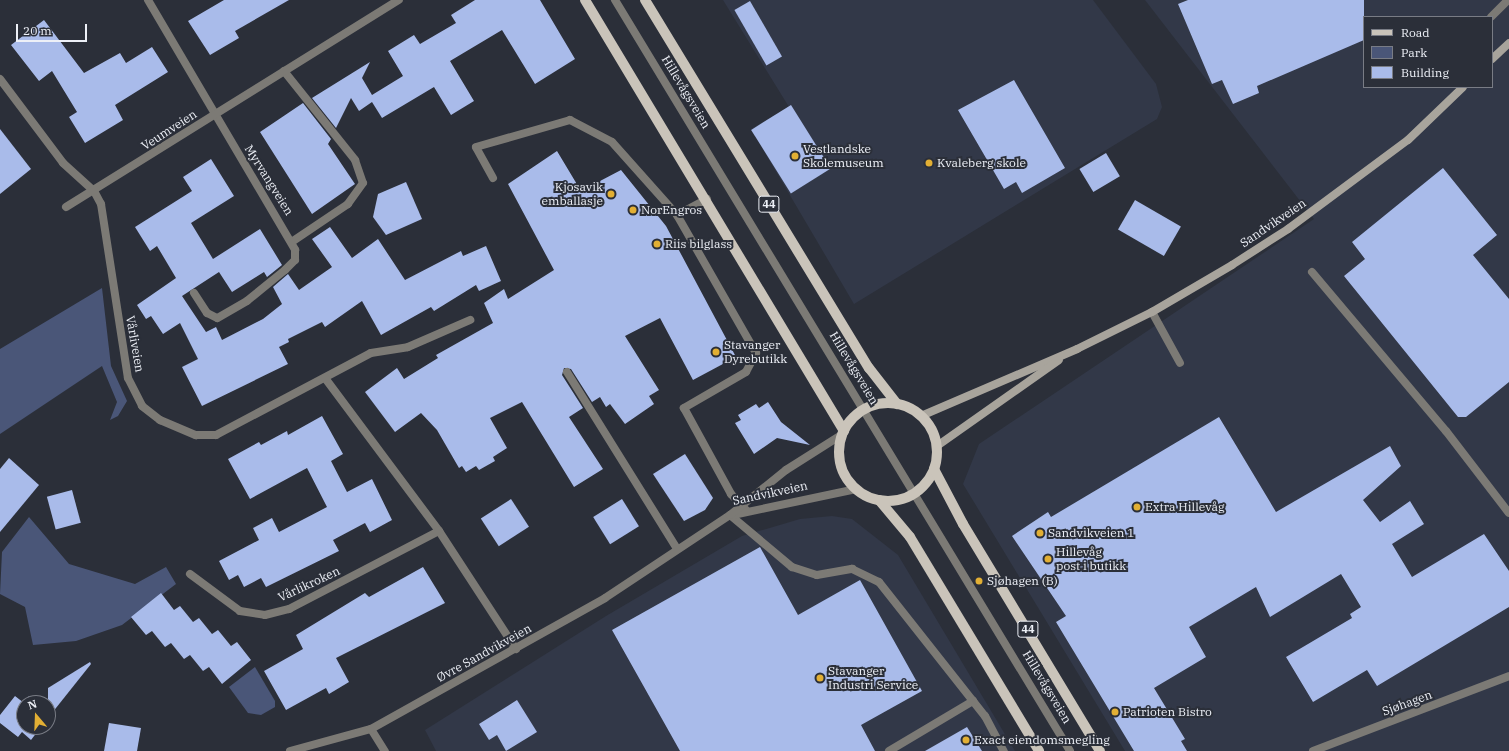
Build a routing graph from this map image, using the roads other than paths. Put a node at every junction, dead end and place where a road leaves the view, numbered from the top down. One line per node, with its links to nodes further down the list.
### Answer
1 (148, 0): 14 (street, Myrvangveien)
2 (399, 0): 7 (street, Veumveien)
3 (585, 0): 17 (main road)
4 (615, 0): 30 (street, Hillevågsveien)
5 (645, 0): 29 (main road, Hillevågsveien / 44)
6 (1508, 0): 8 (street)
7 (385, 3): 11 (street, Veumveien)
8 (1492, 16)
9 (1509, 42): 10 (street)
10 (1493, 58)
11 (284, 71): 14 (street, Veumveien); 20 (street)
12 (0, 79): 16 (street, Vårliveien)
13 (1462, 88): 23 (street, Sandvikveien)
14 (215, 115): 16 (street, Veumveien); 20 (street, Myrvangveien)
15 (493, 178): 19 (street)
16 (94, 191): 18 (street, Veumveien); 28 (street, Vårliveien)
17 (707, 199): 19 (street); 32 (main road)
18 (66, 207)
19 (677, 215): 38 (street)
20 (293, 241): 22 (street, Myrvangveien)
21 (1312, 272): 40 (street)
22 (194, 293)
23 (1152, 312): 25 (street, Sandvikveien); 26 (street)
24 (470, 320): 28 (street, Vårliveien)
25 (1077, 349): 31 (street, Sandvikveien); 33 (street, Sandvikveien)
26 (1180, 363)
27 (567, 372): 43 (street)
28 (325, 378): 42 (street)
29 (897, 404): 30 (main road, 44); 31 (main road, 44)
30 (864, 410): 32 (main road, 44); 36 (street, Hillevågsveien)
31 (921, 416): 33 (main road, 44)
32 (843, 432): 35 (main road); 38 (street, Sandvikveien)
33 (937, 446): 34 (main road, 44)
34 (934, 469): 36 (main road); 55 (main road, Hillevågsveien / 44)
35 (856, 489): 37 (main road); 39 (street, Sandvikveien)
36 (915, 493): 37 (main road); 54 (street, Hillevågsveien)
37 (879, 500): 53 (main road)
38 (742, 506): 39 (street); 41 (street, Sandvikveien)
39 (749, 512): 41 (street, Sandvikveien)
40 (1509, 512)
41 (730, 515): 43 (street, Øvre Sandvikveien); 47 (street)
42 (439, 531): 44 (street, Vårlikroken); 45 (street)
43 (677, 549): 45 (street, Øvre Sandvikveien)
44 (190, 574)
45 (516, 649): 48 (street, Øvre Sandvikveien)
46 (1509, 676): 56 (street, Sjøhagen)
47 (973, 701): 51 (street); 52 (street)
48 (371, 729): 49 (street, Øvre Sandvikveien); 50 (street)
49 (290, 751)
50 (385, 751)
51 (889, 751)
52 (1004, 751)
53 (1039, 751)
54 (1070, 751)
55 (1100, 751)
56 (1312, 751)

